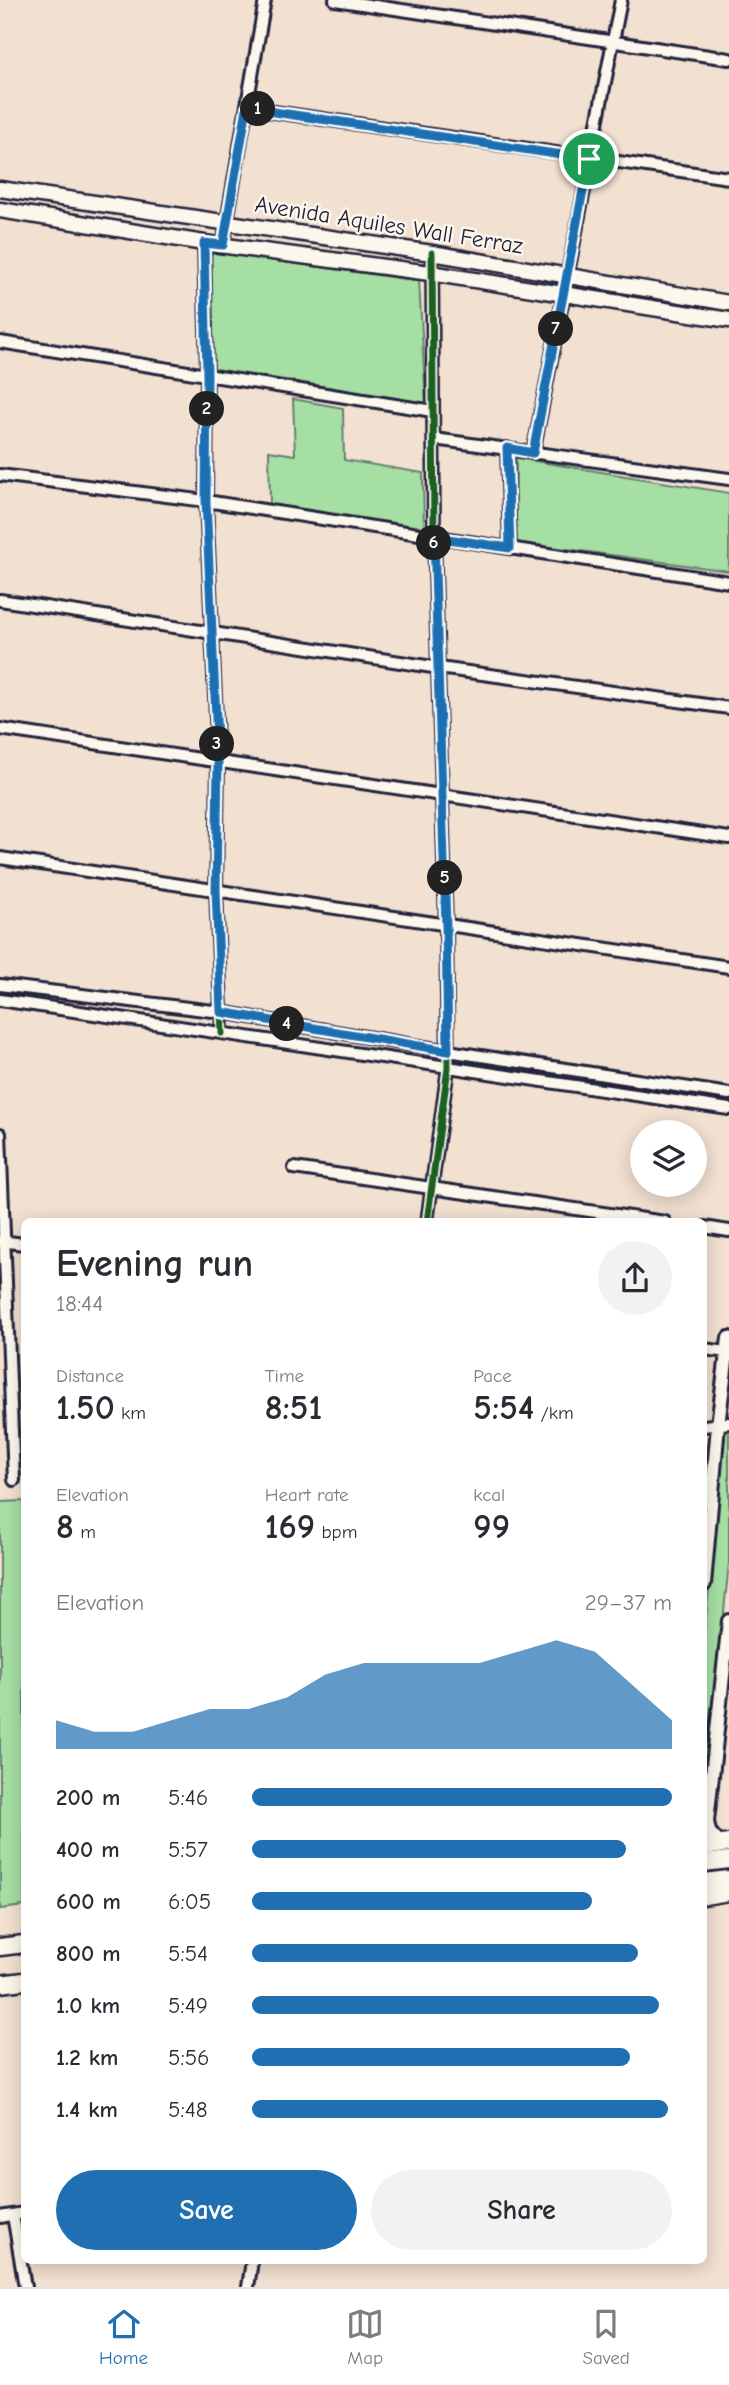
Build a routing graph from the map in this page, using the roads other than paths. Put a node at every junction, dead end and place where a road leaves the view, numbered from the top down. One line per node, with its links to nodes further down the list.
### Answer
1 (264, 0): 6 (street)
2 (335, 0): 4 (street)
3 (621, 0): 4 (street)
4 (612, 41): 5 (street); 7 (street)
5 (729, 59)
6 (247, 108): 7 (street); 11 (street)
7 (589, 159): 8 (street); 16 (street)
8 (729, 178)
9 (0, 189): 11 (main road, Avenida Aquiles Wall Ferraz)
10 (0, 210): 12 (main road, Avenida Aquiles Wall Ferraz)
11 (228, 224): 13 (street); 14 (main road, Avenida Aquiles Wall Ferraz)
12 (204, 243): 13 (main road, Avenida Aquiles Wall Ferraz); 21 (street)
13 (223, 245): 15 (main road, Avenida Aquiles Wall Ferraz)
14 (432, 253): 15 (street); 16 (main road, Avenida Aquiles Wall Ferraz)
15 (430, 273): 17 (main road, Avenida Aquiles Wall Ferraz); 22 (street)
16 (566, 276): 17 (street); 18 (main road, Avenida Aquiles Wall Ferraz)
17 (562, 295): 19 (main road, Avenida Aquiles Wall Ferraz); 25 (street)
18 (729, 303)
19 (729, 320)
20 (0, 342): 21 (street)
21 (207, 375): 22 (street); 28 (street)
22 (433, 411): 23 (street)
23 (433, 439): 24 (street); 29 (street)
24 (507, 448): 25 (street); 30 (street)
25 (533, 453): 27 (street)
26 (0, 475): 28 (street)
27 (729, 479)
28 (206, 501): 29 (street); 33 (street)
29 (434, 537): 30 (street); 34 (street)
30 (510, 548): 31 (street)
31 (729, 582)
32 (0, 600): 33 (street)
33 (213, 632): 34 (street); 37 (street)
34 (439, 668): 35 (street); 38 (street)
35 (729, 708)
36 (0, 729): 37 (street)
37 (218, 762): 38 (street); 41 (street)
38 (443, 794): 39 (street); 42 (street)
39 (729, 838)
40 (0, 858): 41 (street)
41 (216, 890): 42 (street); 46 (street)
42 (446, 926): 43 (street); 48 (street)
43 (729, 967)
44 (0, 985): 46 (street)
45 (0, 1000): 47 (street)
46 (221, 1012): 47 (street); 48 (street)
47 (222, 1033): 49 (street)
48 (448, 1051): 49 (street); 50 (street)
49 (448, 1068): 51 (street); 54 (street)
50 (729, 1094)
51 (729, 1109)
52 (0, 1134): 59 (street)
53 (294, 1168): 54 (street)
54 (433, 1189): 55 (street); 56 (street)
55 (428, 1218)
56 (637, 1218)
57 (707, 1227): 58 (street)
58 (729, 1231)
59 (2, 1241): 60 (street); 65 (street)
60 (21, 1244)
61 (729, 1338): 63 (street)
62 (707, 1349): 63 (street)
63 (727, 1352): 64 (street)
64 (723, 1424): 66 (street)
65 (14, 1480)
66 (707, 1559)
67 (729, 1621): 68 (street)
68 (725, 1844): 69 (main road)
69 (707, 1847)
70 (729, 1860): 71 (main road)
71 (707, 1863)
72 (729, 1879): 73 (main road)
73 (707, 1882)
74 (729, 1892): 75 (main road)
75 (707, 1896)
76 (21, 1944): 77 (main road)
77 (0, 1947)
78 (21, 1981): 79 (main road)
79 (0, 1984)
80 (19, 2214): 81 (street); 82 (street)
81 (0, 2217)
82 (21, 2238)
83 (23, 2264): 85 (street)
84 (252, 2264): 86 (street)
85 (25, 2287)
86 (248, 2287)

